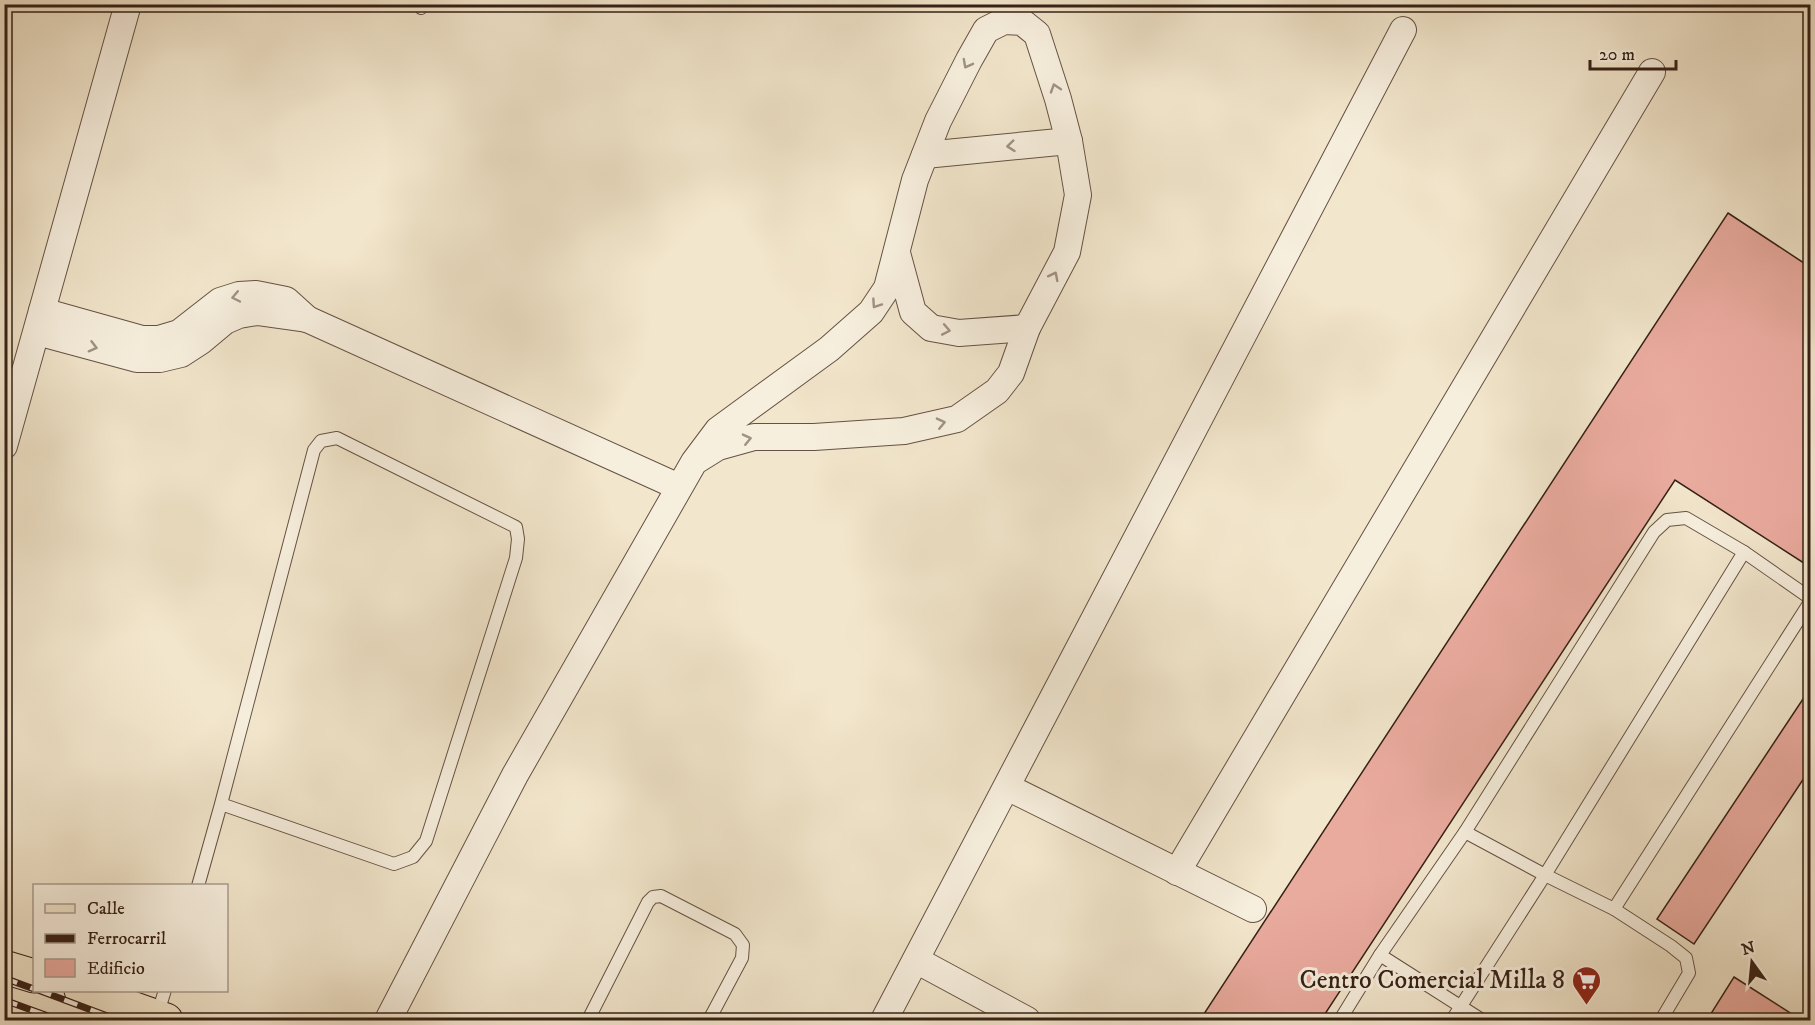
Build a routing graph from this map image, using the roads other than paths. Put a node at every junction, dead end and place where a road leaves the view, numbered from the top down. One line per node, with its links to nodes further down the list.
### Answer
1 (128, 4): 7 (street)
2 (1403, 30): 14 (street)
3 (1652, 72): 17 (street)
4 (1069, 141): 5 (street, one-way to 5); 5 (street, one-way to 5); 8 (street, one-way to 4)
5 (925, 155): 6 (street)
6 (897, 252): 8 (street, one-way to 8); 10 (street, one-way to 10)
7 (39, 322): 9 (street); 11 (street)
8 (1027, 328): 10 (street, one-way to 8)
9 (4, 446)
10 (694, 462): 11 (street)
11 (680, 487): 29 (street)
12 (1744, 552): 13 (lane); 16 (lane); 18 (lane)
13 (1810, 600): 21 (lane)
14 (1007, 787): 17 (street); 23 (street)
15 (221, 804): 15 (lane); 19 (lane)
16 (1465, 832): 18 (lane); 22 (lane)
17 (1177, 872): 20 (street)
18 (1545, 875): 21 (lane); 27 (lane)
19 (198, 884)
20 (1252, 909)
21 (1614, 909): 37 (lane)
22 (1380, 955): 27 (lane); 34 (lane)
23 (916, 960): 32 (street); 33 (street)
24 (4, 967): 25 (main road)
25 (33, 976)
26 (90, 992): 28 (main road)
27 (1461, 1007): 35 (lane); 36 (lane)
28 (162, 1009)
29 (388, 1020)
30 (588, 1020): 31 (lane)
31 (709, 1020)
32 (884, 1020)
33 (1027, 1020)
34 (1340, 1020)
35 (1452, 1020)
36 (1482, 1020)
37 (1661, 1020)

